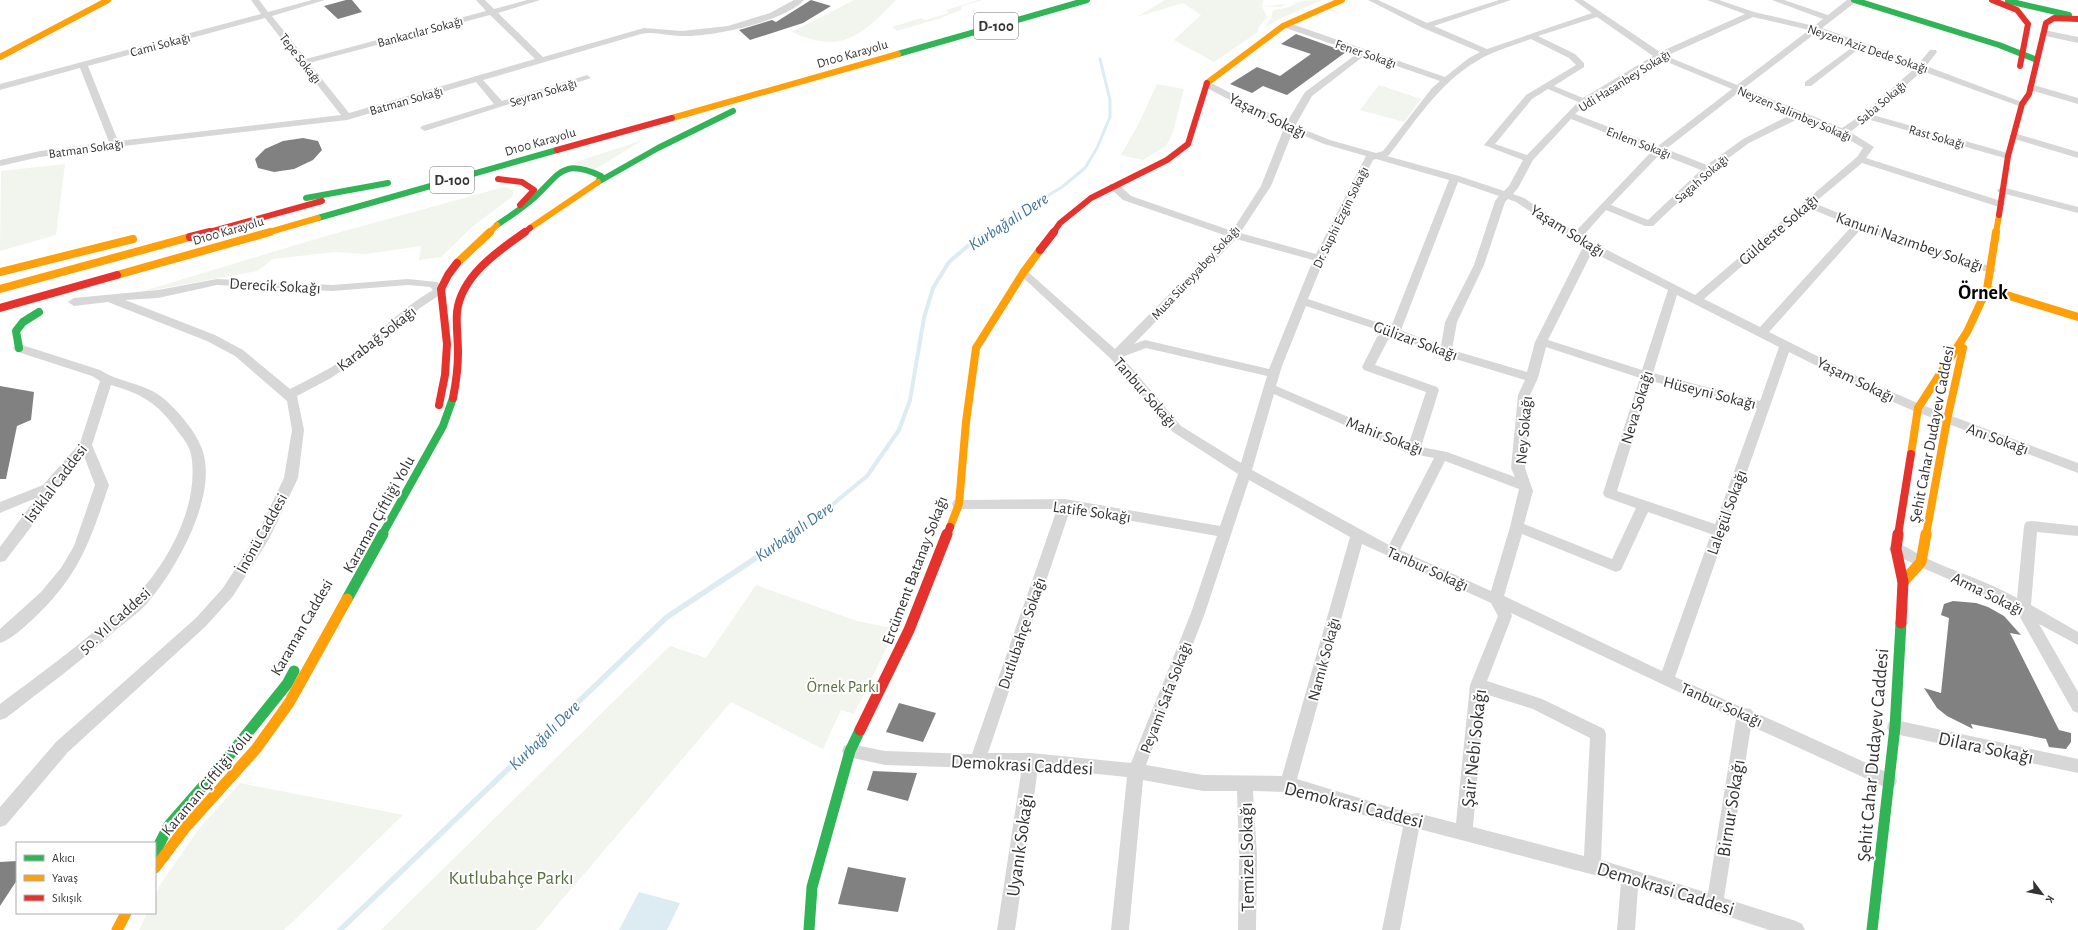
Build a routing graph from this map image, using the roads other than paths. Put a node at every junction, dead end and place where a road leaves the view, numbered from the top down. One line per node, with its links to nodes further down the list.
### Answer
1 (108, 0): 42 (main road)
2 (255, 0): 22 (street, Tepe Sokağı)
3 (321, 0): 22 (street, Cami Sokağı)
4 (480, 0): 21 (street)
5 (536, 0): 21 (street, Bankacılar Sokağı)
6 (800, 0): 43 (street, Batman Sokağı)
7 (1087, 0): 36 (main road, D100 Karayolu / D-100)
8 (1342, 0): 27 (main road)
9 (1372, 0): 28 (street)
10 (1507, 0): 28 (street)
11 (1598, 0): 18 (street)
12 (1711, 0): 24 (street, Neyzen Aziz Dede Sokağı)
13 (1776, 0): 25 (street)
14 (1850, 0): 19 (main road); 25 (street)
15 (1992, 0): 33 (main road)
16 (2004, 0): 26 (main road)
17 (2031, 0): 20 (main road)
18 (1582, 2): 23 (street, Neyzen Salimbey Sokağı)
19 (1867, 4): 31 (main road); 41 (main road)
20 (2078, 11)
21 (493, 12): 43 (street); 45 (street, Bankacılar Sokağı)
22 (267, 14): 45 (street, Tepe Sokağı); 46 (street, Cami Sokağı)
23 (1598, 14): 32 (street, Dr. Suphi Ezgin Sokağı); 40 (street, Neyzen Salimbey Sokağı)
24 (1752, 14): 29 (street, Neyzen Aziz Dede Sokağı); 40 (street, Udi Hasanbey Sokağı)
25 (1830, 18): 29 (street)
26 (2078, 18): 30 (main road)
27 (1286, 25): 37 (street, Fener Sokağı); 52 (main road)
28 (1426, 26): 38 (street)
29 (1817, 29): 35 (street, Neyzen Aziz Dede Sokağı); 57 (street)
30 (2044, 33): 34 (street); 44 (main road, Şehit Cahar Dudayev Caddesi)
31 (1968, 35): 33 (main road); 41 (main road)
32 (1531, 36): 38 (street, Dr. Suphi Ezgin Sokağı); 54 (street)
33 (2025, 38): 41 (main road)
34 (2078, 40)
35 (1863, 45): 47 (street, Neyzen Aziz Dede Sokağı); 53 (street)
36 (904, 52): 63 (main road); 113 (main road, D100 Karayolu / D-100)
37 (1364, 52): 51 (street, Fener Sokağı); 68 (street, Musa Süreyyabey Sokağı)
38 (1487, 52): 51 (street, Dr. Suphi Ezgin Sokağı)
39 (1933, 52): 47 (street, Saba Sokağı)
40 (1659, 56): 57 (street, Neyzen Salimbey Sokağı); 60 (street, Udi Hasanbey Sokağı)
41 (2021, 56): 44 (main road); 48 (main road)
42 (0, 57)
43 (541, 60): 50 (street, Batman Sokağı)
44 (2037, 60): 56 (main road, Şehit Cahar Dudayev Caddesi)
45 (304, 62): 67 (street, Tepe Sokağı)
46 (83, 65): 55 (street, Cami Sokağı); 73 (street)
47 (1920, 66): 61 (street, Neyzen Aziz Dede Sokağı); 66 (street, Saba Sokağı)
48 (2019, 76)
49 (587, 78): 62 (street, Seyran Sokağı)
50 (478, 79): 62 (street, Seyran Sokağı); 67 (street, Batman Sokağı)
51 (1445, 80): 76 (street, Dr. Suphi Ezgin Sokağı)
52 (1206, 84): 68 (street, Yaşam Sokağı); 87 (main road, Ercüment Batanay Sokağı)
53 (1808, 84)
54 (1547, 86): 60 (street); 78 (street)
55 (0, 87)
56 (2030, 87): 59 (street); 61 (main road, Şehit Cahar Dudayev Caddesi)
57 (1738, 90): 65 (street, Neyzen Salimbey Sokağı); 74 (street)
58 (2017, 91): 61 (main road)
59 (2078, 101)
60 (1584, 102): 64 (street, Udi Hasanbey Sokağı)
61 (2022, 104): 72 (main road, Şehit Cahar Dudayev Caddesi)
62 (500, 105): 70 (street, Seyran Sokağı)
63 (736, 109): 69 (main road); 86 (main road, Karaman Çiftliği Yolu)
64 (1569, 115): 74 (street, Enlem Sokağı); 78 (street, Udi Hasanbey Sokağı)
65 (1798, 115): 71 (street, Neyzen Salimbey Sokağı); 81 (street, Sagah Sokağı)
66 (1866, 116): 71 (street, Saba Sokağı); 77 (street, Rast Sokağı)
67 (347, 117): 73 (street, Batman Sokağı)
68 (1290, 126): 76 (street, Yaşam Sokağı); 97 (street, Musa Süreyyabey Sokağı)
69 (676, 127)
70 (425, 128)
71 (1843, 132): 79 (street, Neyzen Salimbey Sokağı)
72 (2014, 136): 75 (street); 77 (main road, Şehit Cahar Dudayev Caddesi)
73 (115, 144): 80 (street, Batman Sokağı)
74 (1660, 150): 81 (street, Enlem Sokağı); 93 (street)
75 (2078, 155)
76 (1378, 156): 83 (street, Yaşam Sokağı); 101 (street, Dr. Suphi Ezgin Sokağı)
77 (2008, 156): 88 (main road, Şehit Cahar Dudayev Caddesi)
78 (1529, 159): 89 (street, Udi Hasanbey Sokağı)
79 (1860, 159): 90 (street, Güldeste Sokağı); 91 (street, Neyzen Salimbey Sokağı)
80 (0, 163)
81 (1708, 169): 93 (street, Sagah Sokağı)
82 (520, 173): 84 (main road)
83 (1455, 178): 89 (street, Yaşam Sokağı); 116 (street)
84 (498, 179): 85 (main road); 95 (main road)
85 (487, 182)
86 (598, 182): 95 (main road); 180 (main road, Karaman Çiftliği Yolu)
87 (1114, 186): 97 (street); 104 (main road, Ercüment Batanay Sokağı)
88 (2002, 190): 91 (main road, Şehit Cahar Dudayev Caddesi); 94 (street)
89 (1507, 195): 99 (street, Yaşam Sokağı); 123 (street, Udi Hasanbey Sokağı)
90 (1807, 204): 96 (street, Kanuni Nazımbey Sokağı); 110 (street, Güldeste Sokağı)
91 (2000, 204): 102 (main road, Şehit Cahar Dudayev Caddesi)
92 (273, 205): 107 (main road, D100 Karayolu)
93 (1605, 206): 99 (street)
94 (2078, 210)
95 (496, 225): 108 (main road)
96 (1859, 225): 102 (street, Kanuni Nazımbey Sokağı); 117 (street)
97 (1234, 235): 101 (street); 124 (street, Musa Süreyyabey Sokağı)
98 (144, 236): 103 (main road)
99 (1576, 237): 100 (street, Yaşam Sokağı)
100 (1589, 246): 105 (street, Yaşam Sokağı); 120 (street, Ney Sokağı)
101 (1319, 258): 111 (street, Dr. Suphi Ezgin Sokağı)
102 (1991, 270): 106 (main road, Şehit Cahar Dudayev Caddesi)
103 (0, 272)
104 (1023, 273): 124 (street, Tanbur Sokağı); 142 (main road, Ercüment Batanay Sokağı)
105 (1674, 288): 110 (street, Yaşam Sokağı); 126 (street, Neva Sokağı)
106 (1987, 289): 114 (main road); 118 (main road, Şehit Cahar Dudayev Caddesi)
107 (0, 290)
108 (441, 290): 109 (street, Derecik Sokağı); 130 (street, Karabağ Sokağı); 133 (main road)
109 (113, 293): 112 (street); 130 (street)
110 (1697, 299): 117 (street, Yaşam Sokağı)
111 (1302, 301): 116 (street, Gülizar Sokağı); 125 (street, Dr. Suphi Ezgin Sokağı)
112 (70, 303)
113 (0, 308)
114 (2078, 317)
115 (13, 319): 122 (main road)
116 (1395, 332): 123 (street, Gülizar Sokağı); 136 (street)
117 (1762, 332): 121 (street, Yaşam Sokağı)
118 (1967, 332): 132 (main road, Şehit Cahar Dudayev Caddesi); 134 (main road, Şehit Cahar Dudayev Caddesi)
119 (7, 341): 122 (main road)
120 (1541, 342): 126 (street, Hüseyni Sokağı); 127 (street, Ney Sokağı)
121 (1786, 345): 131 (street, Lalegül Sokağı); 132 (street, Yaşam Sokağı)
122 (18, 348): 128 (street)
123 (1446, 352): 127 (street, Gülizar Sokağı)
124 (1115, 356): 125 (street); 139 (street, Tanbur Sokağı)
125 (1274, 374): 129 (street, Dr. Suphi Ezgin Sokağı)
126 (1645, 375): 131 (street, Hüseyni Sokağı); 144 (street, Neva Sokağı)
127 (1532, 378): 140 (street, Ney Sokağı)
128 (107, 380): 135 (street, İstiklal Caddesi); 164 (street, 50. Yıl Caddesi)
129 (1270, 388): 136 (street, Mahir Sokağı); 139 (street, Dr. Suphi Ezgin Sokağı)
130 (289, 395): 175 (street, İnönü Caddesi)
131 (1764, 406): 147 (street, Lalegül Sokağı)
132 (1918, 408): 134 (street, Anı Sokağı); 151 (main road, Şehit Cahar Dudayev Caddesi)
133 (435, 414)
134 (1947, 420): 138 (street, Anı Sokağı); 154 (main road, Şehit Cahar Dudayev Caddesi)
135 (86, 445): 141 (street, İstiklal Caddesi); 158 (street)
136 (1413, 450): 137 (street, Mahir Sokağı)
137 (1442, 455): 140 (street, Mahir Sokağı); 152 (street)
138 (2078, 468)
139 (1245, 472): 149 (street, Peyami Safa Sokağı); 150 (street, Tanbur Sokağı)
140 (1524, 486): 146 (street, Ney Sokağı)
141 (48, 488): 145 (street); 153 (street, İstiklal Caddesi)
142 (959, 504): 143 (street, Latife Sokağı); 167 (main road, Ercüment Batanay Sokağı)
143 (1065, 504): 149 (street, Latife Sokağı); 169 (street, Dutlubahçe Sokağı)
144 (1644, 506): 146 (street); 147 (street)
145 (0, 508)
146 (1517, 527): 156 (street, Ney Sokağı)
147 (1719, 531): 161 (street, Lalegül Sokağı)
148 (2078, 531): 157 (street)
149 (1225, 532): 171 (street, Peyami Safa Sokağı)
150 (1358, 534): 152 (street, Tanbur Sokağı); 173 (street, Namık Sokağı)
151 (1896, 549): 154 (street, Arma Sokağı); 155 (main road, Şehit Cahar Dudayev Caddesi)
152 (1392, 552): 156 (street, Tanbur Sokağı)
153 (0, 557)
154 (1921, 562): 155 (main road); 157 (street, Arma Sokağı)
155 (1903, 582): 166 (main road, Şehit Cahar Dudayev Caddesi)
156 (1496, 599): 161 (street, Tanbur Sokağı); 162 (street, Şair Nebi Sokağı)
157 (2023, 609): 159 (street, Arma Sokağı); 163 (street)
158 (0, 637)
159 (2078, 639)
160 (298, 663): 178 (main road, Karaman Caddesi)
161 (1666, 680): 165 (street, Tanbur Sokağı)
162 (1478, 685): 177 (street, Şair Nebi Sokağı); 179 (street)
163 (2078, 706)
164 (0, 713)
165 (1745, 714): 172 (street, Tanbur Sokağı); 182 (street, Birnur Sokağı)
166 (1895, 727): 170 (street, Dilara Sokağı); 172 (main road, Şehit Cahar Dudayev Caddesi)
167 (850, 751): 169 (street, Demokrasi Caddesi); 186 (main road, Ercüment Batanay Sokağı)
168 (1031, 760): 169 (street, Demokrasi Caddesi); 171 (street, Demokrasi Caddesi); 187 (street, Uyanık Sokağı)
169 (977, 762)
170 (2078, 766)
171 (1136, 771): 174 (street, Demokrasi Caddesi); 188 (street, Peyami Safa Sokağı)
172 (1889, 781): 184 (main road, Şehit Cahar Dudayev Caddesi)
173 (1288, 784): 174 (street, Demokrasi Caddesi); 176 (street, Demokrasi Caddesi)
174 (1244, 785): 189 (street, Temizel Sokağı)
175 (0, 819)
176 (1412, 822): 177 (street, Demokrasi Caddesi); 190 (street)
177 (1464, 832): 179 (street, Demokrasi Caddesi)
178 (156, 851)
179 (1592, 866): 181 (street, Demokrasi Caddesi)
180 (156, 867)
181 (1630, 876): 182 (street, Demokrasi Caddesi); 191 (street)
182 (1715, 902): 192 (street, Demokrasi Caddesi)
183 (125, 914): 185 (main road)
184 (1876, 928)
185 (117, 930)
186 (809, 930)
187 (1006, 930)
188 (1120, 930)
189 (1247, 930)
190 (1391, 930)
191 (1626, 930)
192 (1796, 930)

